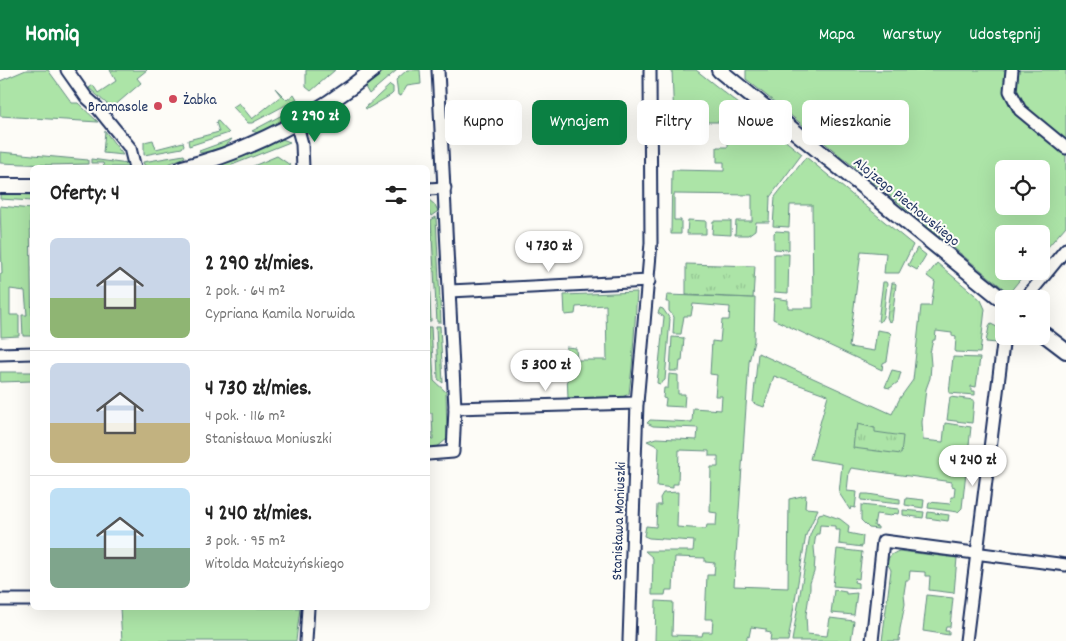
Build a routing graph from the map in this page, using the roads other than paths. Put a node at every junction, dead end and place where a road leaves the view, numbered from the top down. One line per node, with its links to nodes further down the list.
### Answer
1 (67, 70): 9 (street)
2 (373, 70): 7 (street)
3 (438, 70): 14 (street)
4 (650, 70): 17 (street, Stanisława Moniuszki)
5 (719, 70): 20 (street, Alojzego Piechowskiego)
6 (1012, 70): 8 (street)
7 (296, 122): 10 (street); 11 (street)
8 (1066, 148)
9 (134, 165)
10 (192, 165)
11 (303, 165)
12 (0, 186): 13 (street)
13 (30, 186)
14 (445, 188): 15 (street); 19 (street)
15 (430, 189)
16 (1066, 249): 18 (street)
17 (649, 281): 19 (street); 26 (street, Stanisława Moniuszki)
18 (1032, 290)
19 (450, 291): 27 (street)
20 (995, 294)
21 (1050, 338): 23 (street)
22 (1003, 345): 29 (street)
23 (1066, 350)
24 (30, 353): 25 (street)
25 (0, 354)
26 (637, 403): 27 (street); 35 (street, Stanisława Moniuszki)
27 (456, 408): 28 (street)
28 (430, 454)
29 (978, 553): 30 (street); 36 (street); 37 (street)
30 (1066, 564)
31 (0, 600): 32 (street)
32 (30, 600)
33 (308, 610): 34 (street)
34 (306, 641)
35 (629, 641)
36 (872, 641)
37 (966, 641)

